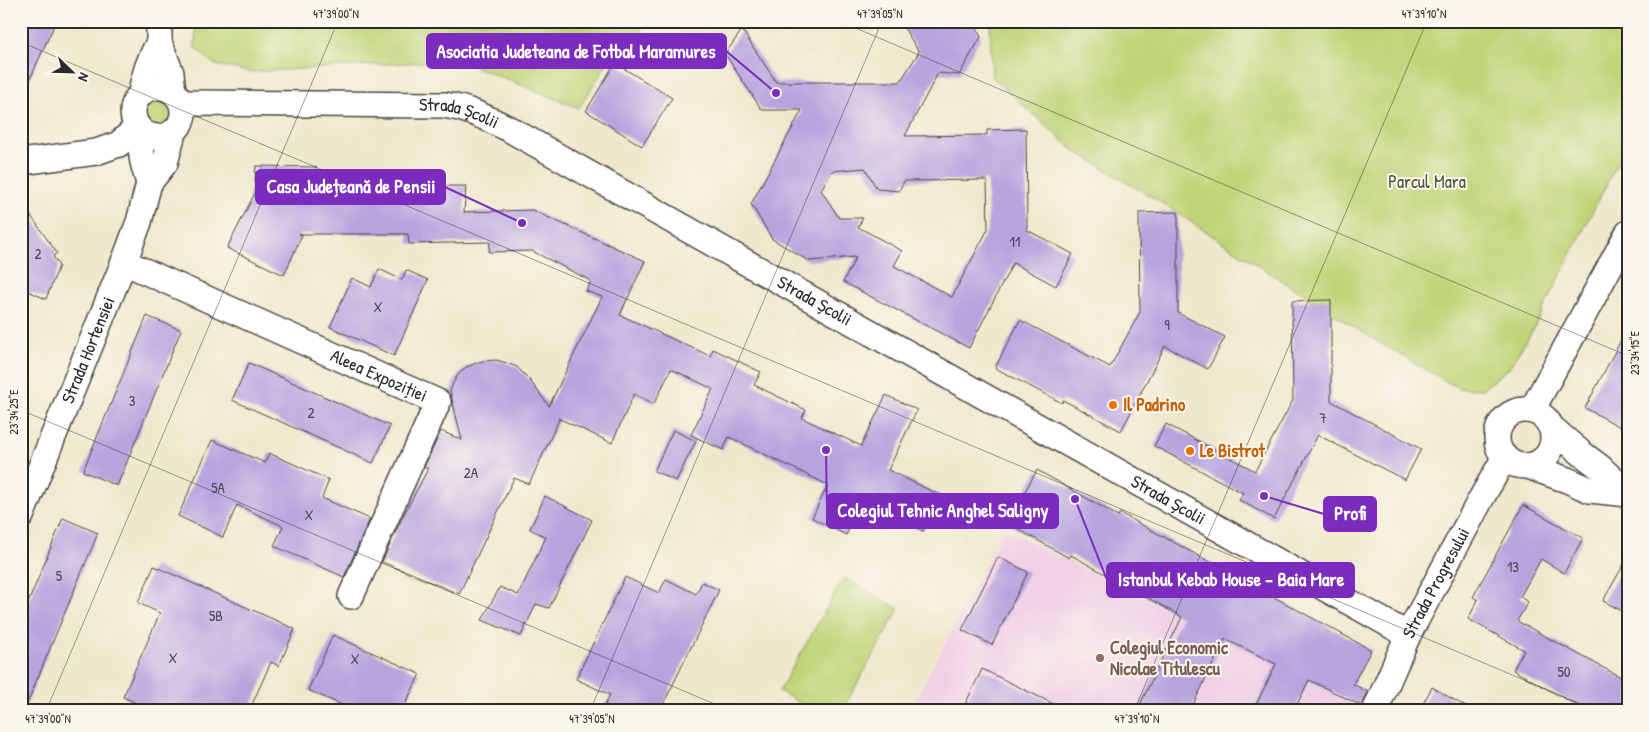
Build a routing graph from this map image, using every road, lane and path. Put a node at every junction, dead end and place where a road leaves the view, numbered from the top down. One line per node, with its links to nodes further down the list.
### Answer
1 (159, 31): 2 (street); 3 (street)
2 (141, 93): 3 (street); 4 (street)
3 (178, 97): 5 (street); 16 (street, Strada Școlii)
4 (140, 130): 5 (street); 6 (street); 7 (street)
5 (173, 133): 7 (street, Strada Hortensiei)
6 (21, 162)
7 (149, 183): 9 (street, Strada Hortensiei)
8 (1628, 233): 10 (street)
9 (124, 262): 14 (street, Strada Hortensiei); 15 (street, Aleea Expoziției)
10 (1532, 410): 11 (street); 12 (street)
11 (1552, 428): 12 (street, Strada Progresului); 13 (street)
12 (1516, 462): 13 (street); 16 (street, Strada Progresului)
13 (1628, 494)
14 (21, 516)
15 (351, 596)
16 (1408, 635): 17 (street, Strada Progresului)
17 (1375, 711)

